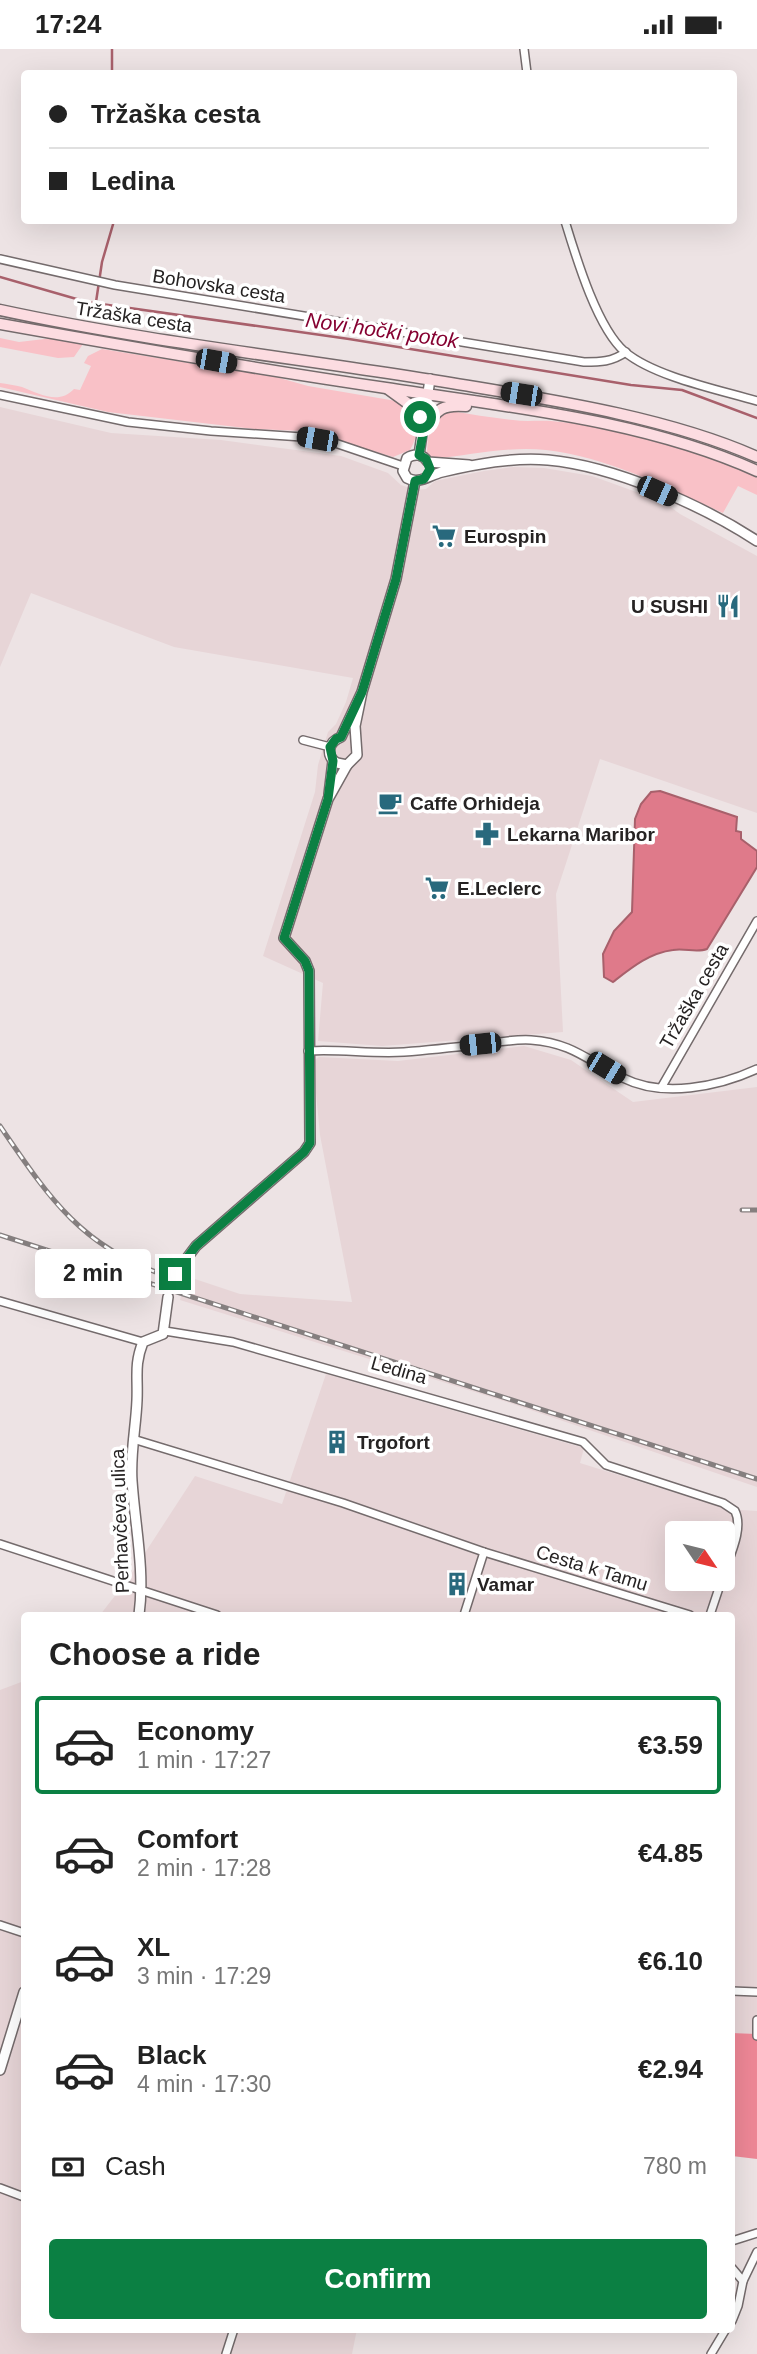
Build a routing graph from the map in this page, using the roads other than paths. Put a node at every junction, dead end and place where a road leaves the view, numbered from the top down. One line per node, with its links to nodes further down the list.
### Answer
1 (524, 49): 2 (street)
2 (527, 70)
3 (566, 224): 7 (street)
4 (0, 258): 7 (street, Bohovska cesta)
5 (0, 310): 8 (main road, Tržaška cesta)
6 (0, 324): 9 (main road, Tržaška cesta)
7 (625, 352): 12 (street)
8 (430, 379): 10 (street); 16 (main road, Tržaška cesta)
9 (388, 389): 10 (main road, Tržaška cesta); 14 (main road)
10 (428, 394): 13 (main road, Tržaška cesta); 14 (street)
11 (0, 395): 19 (street)
12 (757, 401)
13 (493, 404): 14 (main road); 20 (main road, Tržaška cesta)
14 (424, 428): 15 (street)
15 (419, 455): 17 (street); 19 (street)
16 (757, 457)
17 (428, 462): 18 (street); 21 (street)
18 (469, 465): 21 (street); 23 (street)
19 (403, 466): 22 (street)
20 (757, 471)
21 (427, 476): 22 (street)
22 (415, 481): 24 (street)
23 (757, 541)
24 (362, 692): 25 (street); 27 (street)
25 (341, 737): 27 (street); 28 (street)
26 (303, 740): 28 (street)
27 (355, 743): 30 (street)
28 (330, 747): 29 (street)
29 (333, 761): 30 (street); 31 (street)
30 (347, 765): 31 (street)
31 (328, 799): 33 (street)
32 (757, 921): 35 (street, Tržaška cesta)
33 (308, 1051): 35 (street); 36 (street)
34 (757, 1069): 35 (street)
35 (661, 1088)
36 (175, 1274)
37 (168, 1297): 39 (street)
38 (0, 1301): 40 (street)
39 (165, 1331): 40 (street); 42 (street, Ledina)
40 (143, 1342): 41 (street, Perhavčeva ulica)
41 (134, 1439): 44 (street, Cesta k Tamu); 45 (street, Perhavčeva ulica)
42 (735, 1536)
43 (0, 1544): 45 (street)
44 (484, 1552): 49 (street); 50 (street, Cesta k Tamu)
45 (142, 1591): 47 (street, Perhavčeva ulica); 48 (street)
46 (718, 1591): 51 (street)
47 (139, 1612)
48 (208, 1612)
49 (465, 1612)
50 (680, 1612)
51 (711, 1612)
52 (0, 1925): 53 (street)
53 (21, 1932)
54 (735, 1991): 55 (street)
55 (757, 1992)
56 (21, 2002): 59 (street)
57 (757, 2023): 58 (street)
58 (757, 2036)
59 (0, 2070)
60 (0, 2188): 61 (street)
61 (21, 2196)
62 (757, 2233): 63 (street)
63 (735, 2240)
64 (757, 2252): 66 (street)
65 (735, 2273): 66 (street)
66 (743, 2281): 67 (street)
67 (735, 2314)
68 (233, 2333): 70 (street)
69 (724, 2333): 71 (street)
70 (226, 2354)
71 (711, 2354)

